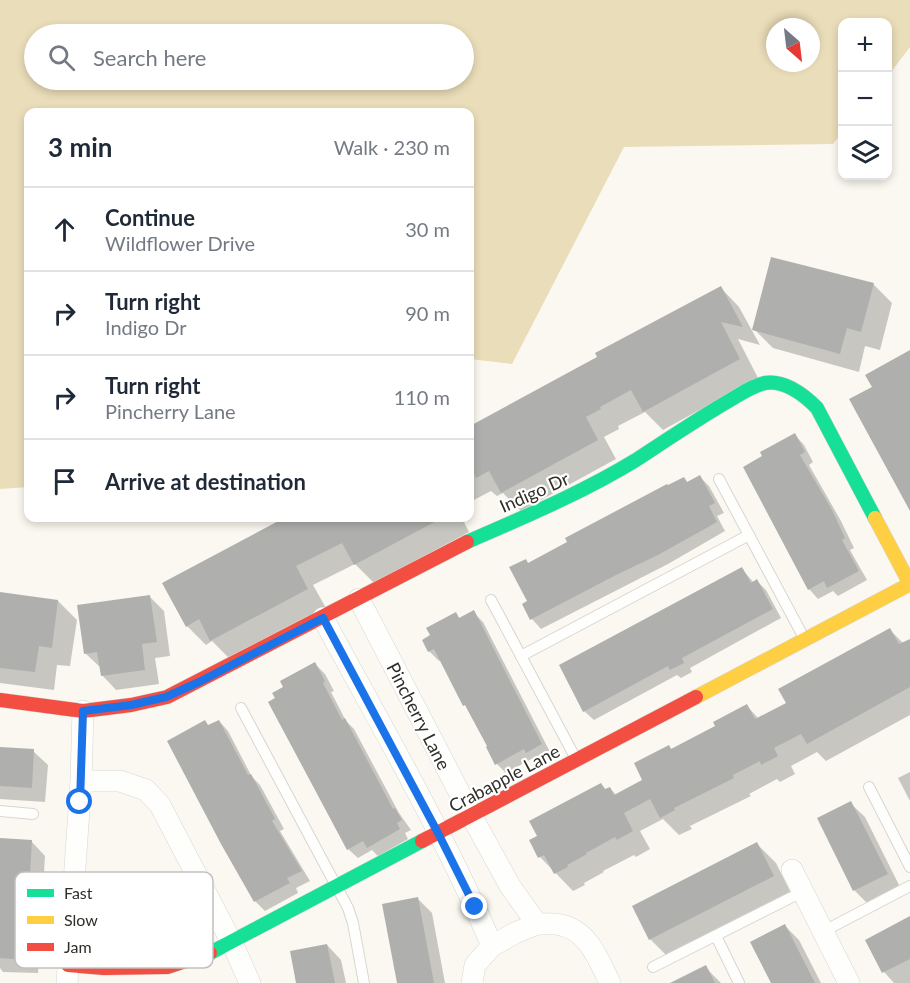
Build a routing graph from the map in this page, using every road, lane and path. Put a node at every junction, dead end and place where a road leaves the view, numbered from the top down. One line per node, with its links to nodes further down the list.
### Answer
1 (719, 479): 2 (lane)
2 (749, 535): 7 (lane); 8 (lane)
3 (910, 584): 4 (street, Indigo Dr); 7 (street, Crabapple Lane)
4 (359, 598): 6 (street, Indigo Dr); 17 (street, Pincherry Lane)
5 (491, 600): 8 (lane)
6 (323, 618): 11 (street, Indigo Dr); 18 (street, Pincherry Lane)
7 (804, 639): 12 (street, Crabapple Lane)
8 (521, 656): 12 (lane)
9 (0, 700): 11 (street, Indigo Dr)
10 (241, 708): 24 (lane)
11 (83, 711): 13 (street)
12 (577, 760): 17 (street, Crabapple Lane)
13 (81, 781): 21 (street); 22 (street)
14 (869, 787): 19 (lane)
15 (0, 812): 16 (lane)
16 (33, 814)
17 (471, 815): 18 (street, Crabapple Lane); 27 (street, Pincherry Lane)
18 (438, 833): 24 (street, Crabapple Lane); 31 (street, Pincherry Lane)
19 (910, 867)
20 (792, 870): 25 (street)
21 (75, 872)
22 (195, 872)
23 (910, 886): 28 (lane)
24 (337, 888): 30 (street, Crabapple Lane); 37 (lane)
25 (804, 891): 28 (street); 29 (lane)
26 (213, 907): 30 (street)
27 (537, 924): 31 (street); 39 (street)
28 (824, 932): 41 (street)
29 (716, 936): 33 (lane); 40 (lane)
30 (232, 943): 32 (street, Crabapple Lane); 36 (street)
31 (492, 946): 38 (street)
32 (213, 951)
33 (653, 967)
34 (104, 968): 35 (street, Crabapple Lane)
35 (68, 974)
36 (250, 983)
37 (364, 983)
38 (472, 983)
39 (610, 983)
40 (739, 983)
41 (849, 983)

